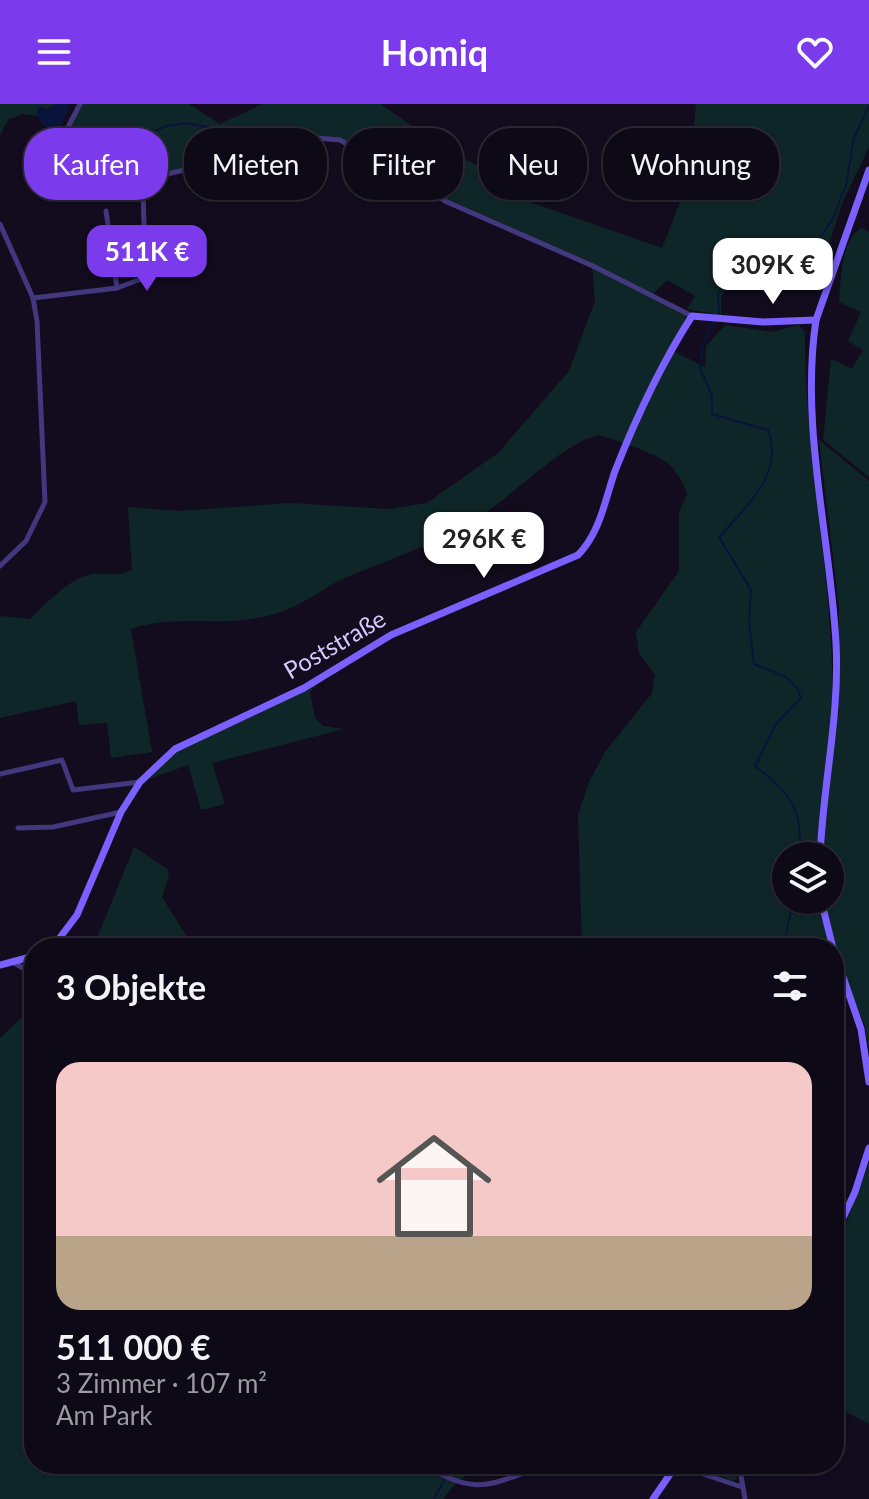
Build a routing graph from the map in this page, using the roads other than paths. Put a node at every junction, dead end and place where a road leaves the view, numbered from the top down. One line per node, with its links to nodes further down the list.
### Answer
1 (80, 104): 2 (street)
2 (68, 128)
3 (869, 170): 11 (street)
4 (168, 174): 10 (street)
5 (144, 200): 8 (street)
6 (106, 211): 8 (street)
7 (0, 224): 9 (street)
8 (117, 288): 9 (street)
9 (33, 298): 12 (street)
10 (692, 316): 11 (street); 14 (street, Poststraße)
11 (816, 320): 17 (street)
12 (0, 566)
13 (0, 774): 14 (street)
14 (140, 782): 15 (street, Poststraße)
15 (121, 812): 16 (street); 19 (street, Poststraße)
16 (18, 828)
17 (822, 842)
18 (825, 914): 20 (street)
19 (60, 938)
20 (831, 938)
21 (24, 959): 22 (street)
22 (13, 962): 23 (street); 24 (street)
23 (0, 965)
24 (24, 969)
25 (844, 979): 26 (street)
26 (869, 1082)
27 (869, 1148): 28 (street)
28 (844, 1216)
29 (439, 1474): 30 (street)
30 (517, 1474)
31 (671, 1474): 35 (street)
32 (704, 1474): 34 (street)
33 (740, 1474): 34 (street)
34 (742, 1487): 36 (street)
35 (653, 1499)
36 (745, 1499)

